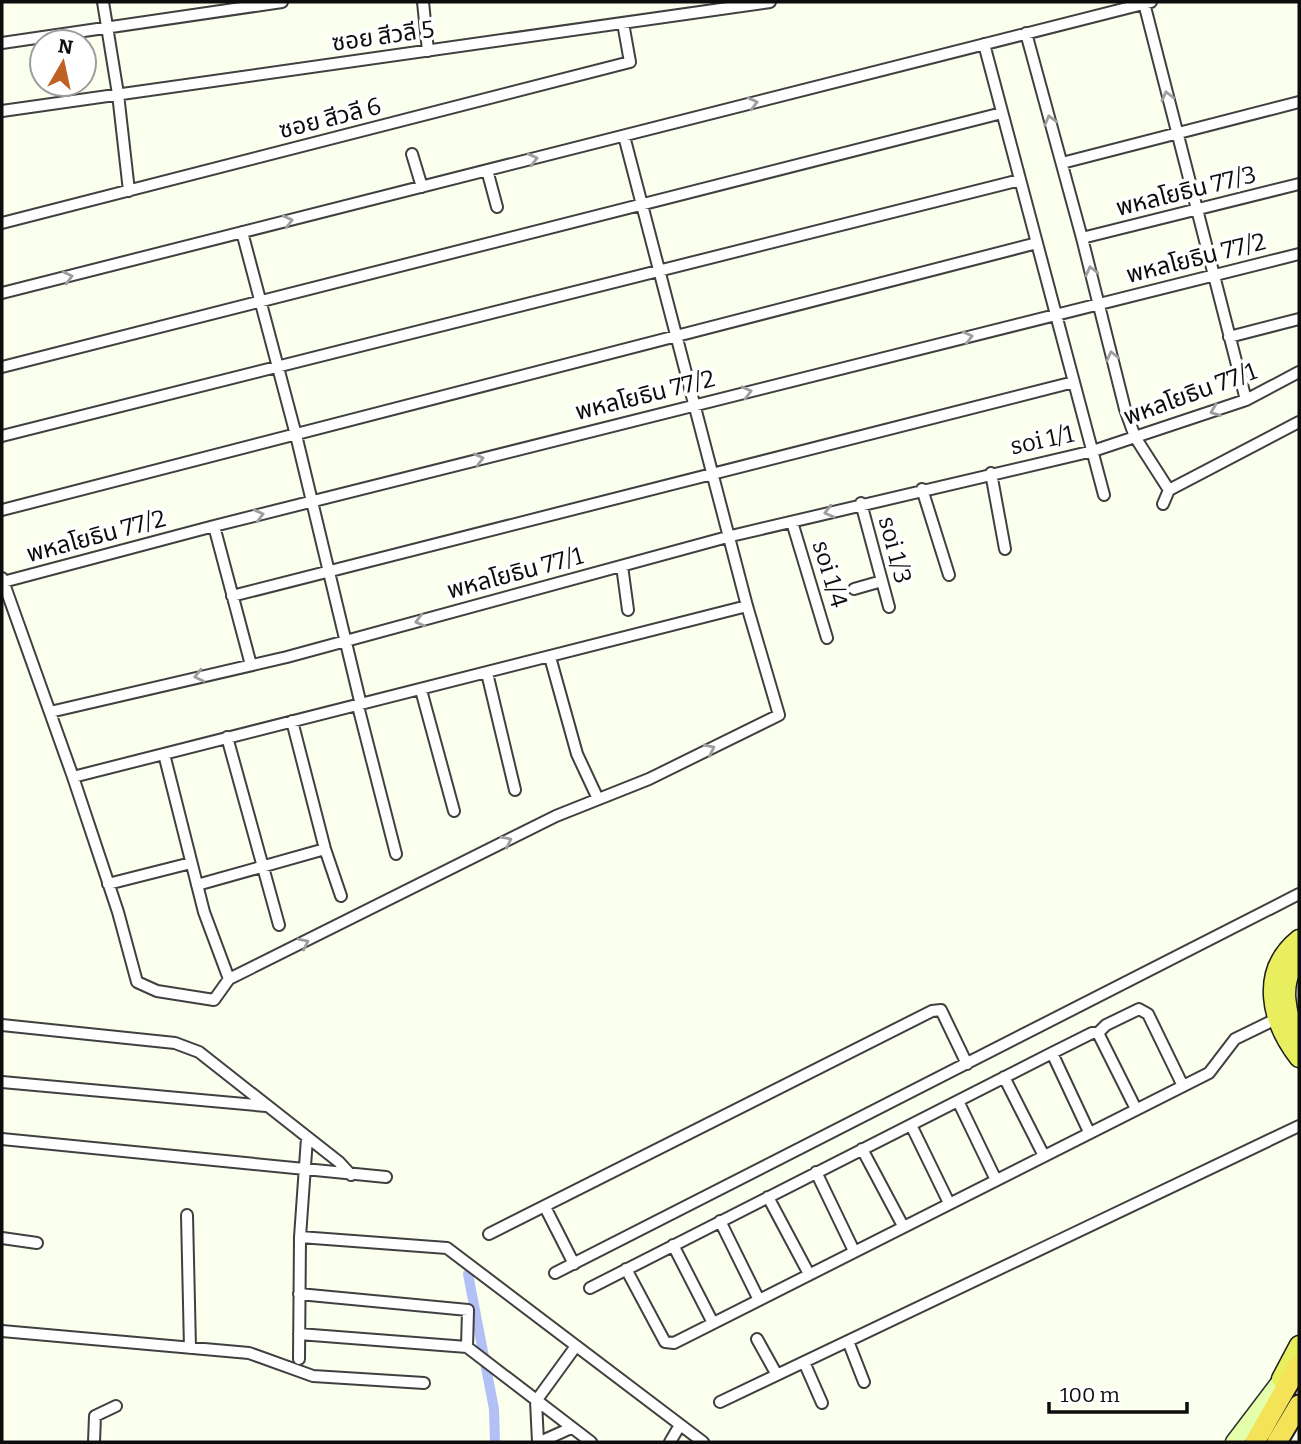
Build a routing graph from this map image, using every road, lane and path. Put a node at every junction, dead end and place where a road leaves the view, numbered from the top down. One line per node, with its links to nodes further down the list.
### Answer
1 (103, 2): 7 (street)
2 (282, 2): 7 (street)
3 (423, 2): 11 (street)
4 (770, 2): 6 (street, ซอย สีวลี 5)
5 (1147, 3): 8 (street); 16 (street, one-way to 5)
6 (623, 23): 11 (street, ซอย สีวลี 5); 24 (street, ซอย สีวลี 6)
7 (107, 28): 9 (street); 12 (street)
8 (1026, 33): 10 (street); 19 (street, one-way to 8)
9 (2, 43)
10 (984, 44): 15 (street); 17 (street, one-way to 10)
11 (428, 51): 12 (street, ซอย สีวลี 5)
12 (118, 94): 14 (street, ซอย สีวลี 5); 24 (street)
13 (1299, 102): 16 (street)
14 (2, 111)
15 (1003, 113): 21 (street); 25 (street)
16 (1177, 134): 19 (street); 27 (street)
17 (624, 135): 20 (street, one-way to 17); 25 (street)
18 (412, 154): 23 (street)
19 (1062, 163): 30 (street)
20 (487, 170): 23 (street); 26 (street)
21 (1020, 180): 31 (street); 33 (street)
22 (1299, 184): 27 (street, พหลโยธิน 77/3)
23 (422, 187): 29 (street, one-way to 23)
24 (129, 191): 28 (street, ซอย สีวลี 6)
25 (643, 205): 33 (street); 36 (street)
26 (497, 207)
27 (1195, 209): 30 (street, พหลโยธิน 77/3); 34 (street)
28 (2, 223)
29 (242, 232): 35 (street, one-way to 29); 36 (street)
30 (1082, 239): 37 (street, one-way to 30)
31 (1037, 243): 38 (street); 41 (street)
32 (1299, 254): 34 (street, พหลโยธิน 77/2)
33 (661, 270): 41 (street); 43 (street)
34 (1212, 276): 37 (street, พหลโยธิน 77/2); 40 (street)
35 (2, 293)
36 (260, 302): 42 (street); 43 (street)
37 (1099, 304): 38 (street, พหลโยธิน 77/2); 51 (street, one-way to 37)
38 (1056, 315): 45 (street); 47 (street, พหลโยธิน 77/2, one-way to 38)
39 (1299, 319): 40 (street)
40 (1229, 337): 46 (street)
41 (678, 338): 47 (street); 49 (street)
42 (2, 367)
43 (277, 367): 49 (street); 50 (street)
44 (1299, 372): 46 (street, พหลโยธิน 77/1)
45 (1074, 382): 52 (street); 53 (street)
46 (1246, 400): 51 (street, พหลโยธิน 77/1, one-way to 51)
47 (694, 405): 53 (street); 58 (street, พหลโยธิน 77/2, one-way to 47)
48 (1299, 422): 56 (street)
49 (296, 435): 58 (street); 61 (street)
50 (2, 436)
51 (1135, 437): 52 (street, พหลโยธิน 77/1); 56 (street)
52 (1093, 451): 54 (street, soi 1/1); 57 (street, soi 1/1)
53 (713, 473): 64 (street); 67 (street)
54 (990, 473): 55 (street, พหลโยธิน 77/1); 65 (street, soi 1/1)
55 (922, 489): 59 (street, พหลโยธิน 77/1); 68 (street)
56 (1169, 490): 60 (street)
57 (1104, 495)
58 (309, 502): 63 (street, พหลโยธิน 77/2, one-way to 58); 67 (street)
59 (861, 503): 62 (street, พหลโยธิน 77/1, one-way to 62); 70 (street, soi 1/3)
60 (1163, 504)
61 (2, 510)
62 (792, 522): 64 (street, พหลโยธิน 77/1); 76 (street, soi 1/4)
63 (214, 526): 69 (street, พหลโยธิน 77/2); 72 (street)
64 (731, 536): 66 (street, พหลโยธิน 77/1); 73 (street)
65 (1005, 549)
66 (622, 566): 75 (street); 77 (street, พหลโยธิน 77/1, one-way to 77)
67 (327, 572): 72 (street); 77 (street)
68 (948, 575)
69 (3, 580): 83 (street)
70 (881, 581): 71 (street); 74 (street, soi 1/3)
71 (854, 589)
72 (232, 596): 79 (street)
73 (747, 606): 78 (street); 89 (street, one-way to 73)
74 (889, 607)
75 (628, 610)
76 (827, 638)
77 (344, 641): 79 (street, พหลโยธิน 77/1); 82 (street)
78 (550, 657): 80 (street); 89 (street)
79 (251, 665): 83 (street, พหลโยธิน 77/1, one-way to 83)
80 (487, 673): 81 (street); 88 (street)
81 (421, 690): 82 (street); 90 (street)
82 (359, 705): 84 (street); 92 (street)
83 (50, 712): 87 (street)
84 (292, 721): 85 (street); 91 (street)
85 (227, 737): 86 (street); 94 (street)
86 (164, 754): 87 (street); 93 (street)
87 (73, 777): 95 (street)
88 (516, 790)
89 (598, 799): 102 (street, one-way to 89)
90 (454, 811)
91 (325, 849): 94 (street); 98 (street)
92 (396, 854)
93 (191, 863): 95 (street); 96 (street)
94 (261, 865): 96 (street); 99 (street)
95 (108, 884): 102 (street)
96 (197, 885): 102 (street)
97 (1299, 894): 109 (street)
98 (341, 896)
99 (279, 925)
100 (1299, 939): 103 (highway)
101 (1299, 958): 106 (highway)
102 (229, 979)
103 (1276, 1020): 108 (highway); 112 (street)
104 (2, 1025): 114 (street)
105 (1098, 1033): 107 (street); 112 (street); 115 (street)
106 (1299, 1040)
107 (1052, 1053): 110 (street); 118 (street)
108 (1299, 1058)
109 (967, 1064): 130 (street); 140 (street)
110 (1004, 1077): 113 (street); 122 (street)
111 (2, 1082): 114 (street)
112 (1183, 1086): 115 (street)
113 (958, 1101): 116 (street); 127 (street)
114 (266, 1106): 119 (street)
115 (1136, 1109): 118 (street)
116 (911, 1125): 121 (street); 129 (street)
117 (1299, 1126): 151 (street)
118 (1089, 1132): 122 (street)
119 (307, 1138): 123 (street); 125 (street)
120 (2, 1139): 123 (street)
121 (862, 1149): 124 (street); 133 (street)
122 (1044, 1156): 127 (street)
123 (304, 1171): 125 (street); 135 (street)
124 (816, 1172): 128 (street); 139 (street)
125 (351, 1175): 126 (street)
126 (386, 1177)
127 (996, 1180): 129 (street)
128 (768, 1197): 132 (street); 143 (street)
129 (948, 1203): 133 (street)
130 (545, 1207): 134 (street); 140 (street)
131 (187, 1215): 155 (street)
132 (720, 1221): 138 (street); 146 (street)
133 (903, 1226): 139 (street)
134 (489, 1234)
135 (300, 1237): 145 (street); 153 (street)
136 (2, 1238): 137 (street)
137 (37, 1243)
138 (673, 1245): 141 (street); 147 (street)
139 (854, 1251): 143 (street)
140 (574, 1264): 142 (street)
141 (626, 1269): 144 (street); 147 (street)
142 (555, 1273)
143 (809, 1274): 146 (street)
144 (590, 1288)
145 (299, 1294): 149 (street); 154 (street)
146 (759, 1300): 147 (street)
147 (713, 1323)
148 (2, 1331): 155 (street)
149 (299, 1334): 154 (street); 156 (street)
150 (757, 1339): 159 (street)
151 (848, 1341): 157 (street); 160 (street)
152 (1299, 1345): 162 (highway)
153 (576, 1346): 163 (street); 169 (street)
154 (467, 1347): 163 (street)
155 (190, 1348): 161 (street)
156 (299, 1359)
157 (804, 1362): 159 (street); 165 (street)
158 (1299, 1364): 178 (highway)
159 (777, 1375): 164 (street)
160 (864, 1382)
161 (424, 1383)
162 (1278, 1384): 176 (main road); 177 (highway)
163 (536, 1401): 170 (street); 172 (street)
164 (720, 1402)
165 (822, 1403)
166 (1299, 1405): 179 (highway)
167 (116, 1406): 171 (street)
168 (1299, 1420): 180 (highway)
169 (680, 1425): 174 (street); 175 (street)
170 (571, 1428): 172 (street); 173 (street)
171 (94, 1442)
172 (539, 1442)
173 (591, 1442)
174 (670, 1442)
175 (704, 1442)
176 (1234, 1442)
177 (1246, 1442)
178 (1255, 1442)
179 (1278, 1442)
180 (1285, 1442)

